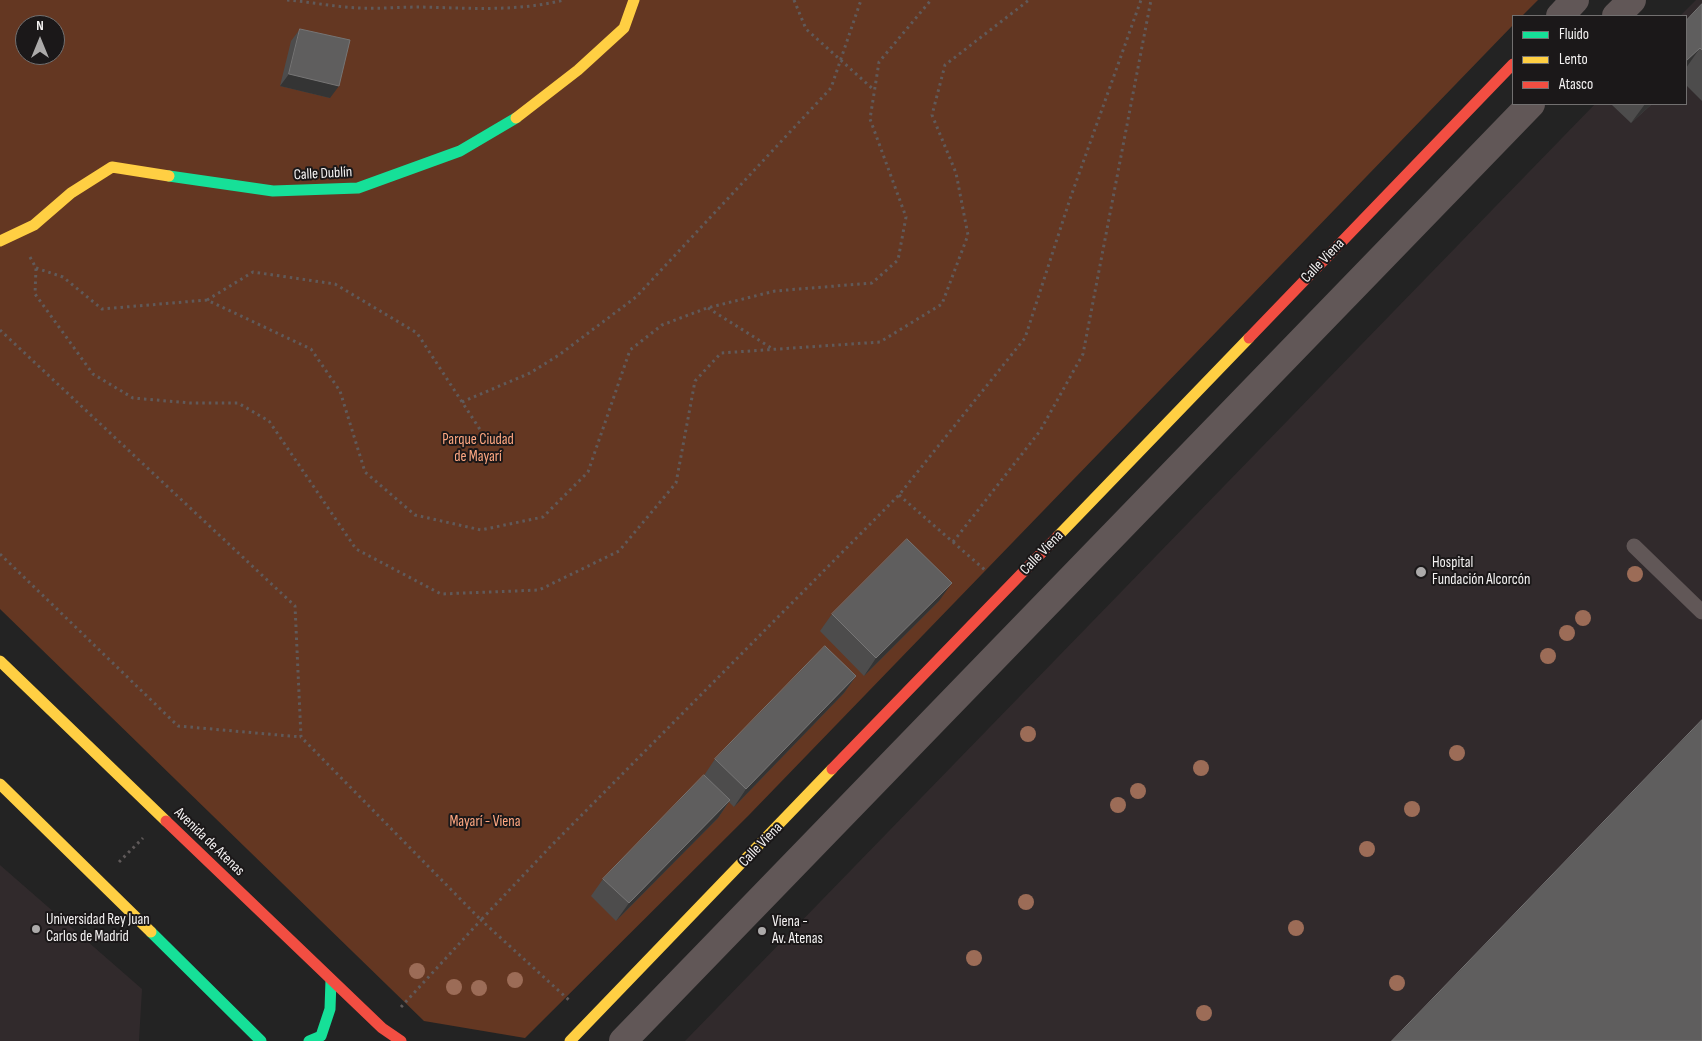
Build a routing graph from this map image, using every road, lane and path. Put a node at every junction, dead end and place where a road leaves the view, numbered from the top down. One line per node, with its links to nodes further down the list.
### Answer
1 (287, 0): 2 (path)
2 (564, 0)
3 (634, 0): 18 (street, Calle Dublín)
4 (794, 0): 14 (path)
5 (861, 0): 14 (path)
6 (931, 0): 16 (path)
7 (1029, 0): 24 (path)
8 (1141, 0): 27 (path)
9 (1151, 0): 28 (path)
10 (1575, 0): 12 (street)
11 (1632, 0): 13 (street)
12 (1561, 15)
13 (1617, 15)
14 (840, 60): 16 (path); 25 (path)
15 (1512, 65): 31 (street, Calle Viena)
16 (874, 90): 22 (path)
17 (1530, 105): 46 (street)
18 (17, 233): 19 (street, Calle Dublín); 20 (path)
19 (0, 241)
20 (36, 268): 21 (path); 24 (path)
21 (207, 300): 22 (path); 25 (path)
22 (707, 308): 24 (path)
23 (0, 330): 34 (path)
24 (773, 349)
25 (462, 402): 26 (path)
26 (481, 431)
27 (899, 495): 28 (path); 38 (path)
28 (952, 542): 31 (path)
29 (1634, 546): 32 (lane)
30 (0, 554): 34 (path)
31 (1006, 589): 41 (street, Calle Viena)
32 (1702, 612)
33 (0, 661): 36 (street, Avenida de Atenas)
34 (301, 737): 38 (path)
35 (0, 784): 37 (street)
36 (164, 819): 37 (path); 39 (street, Avenida de Atenas)
37 (99, 881): 42 (street)
38 (481, 920): 40 (path); 41 (path)
39 (331, 980): 43 (street); 44 (street, Avenida de Atenas)
40 (394, 1015)
41 (592, 1021): 45 (street, Calle Viena)
42 (261, 1041)
43 (309, 1041)
44 (401, 1041)
45 (570, 1041)
46 (623, 1041)

